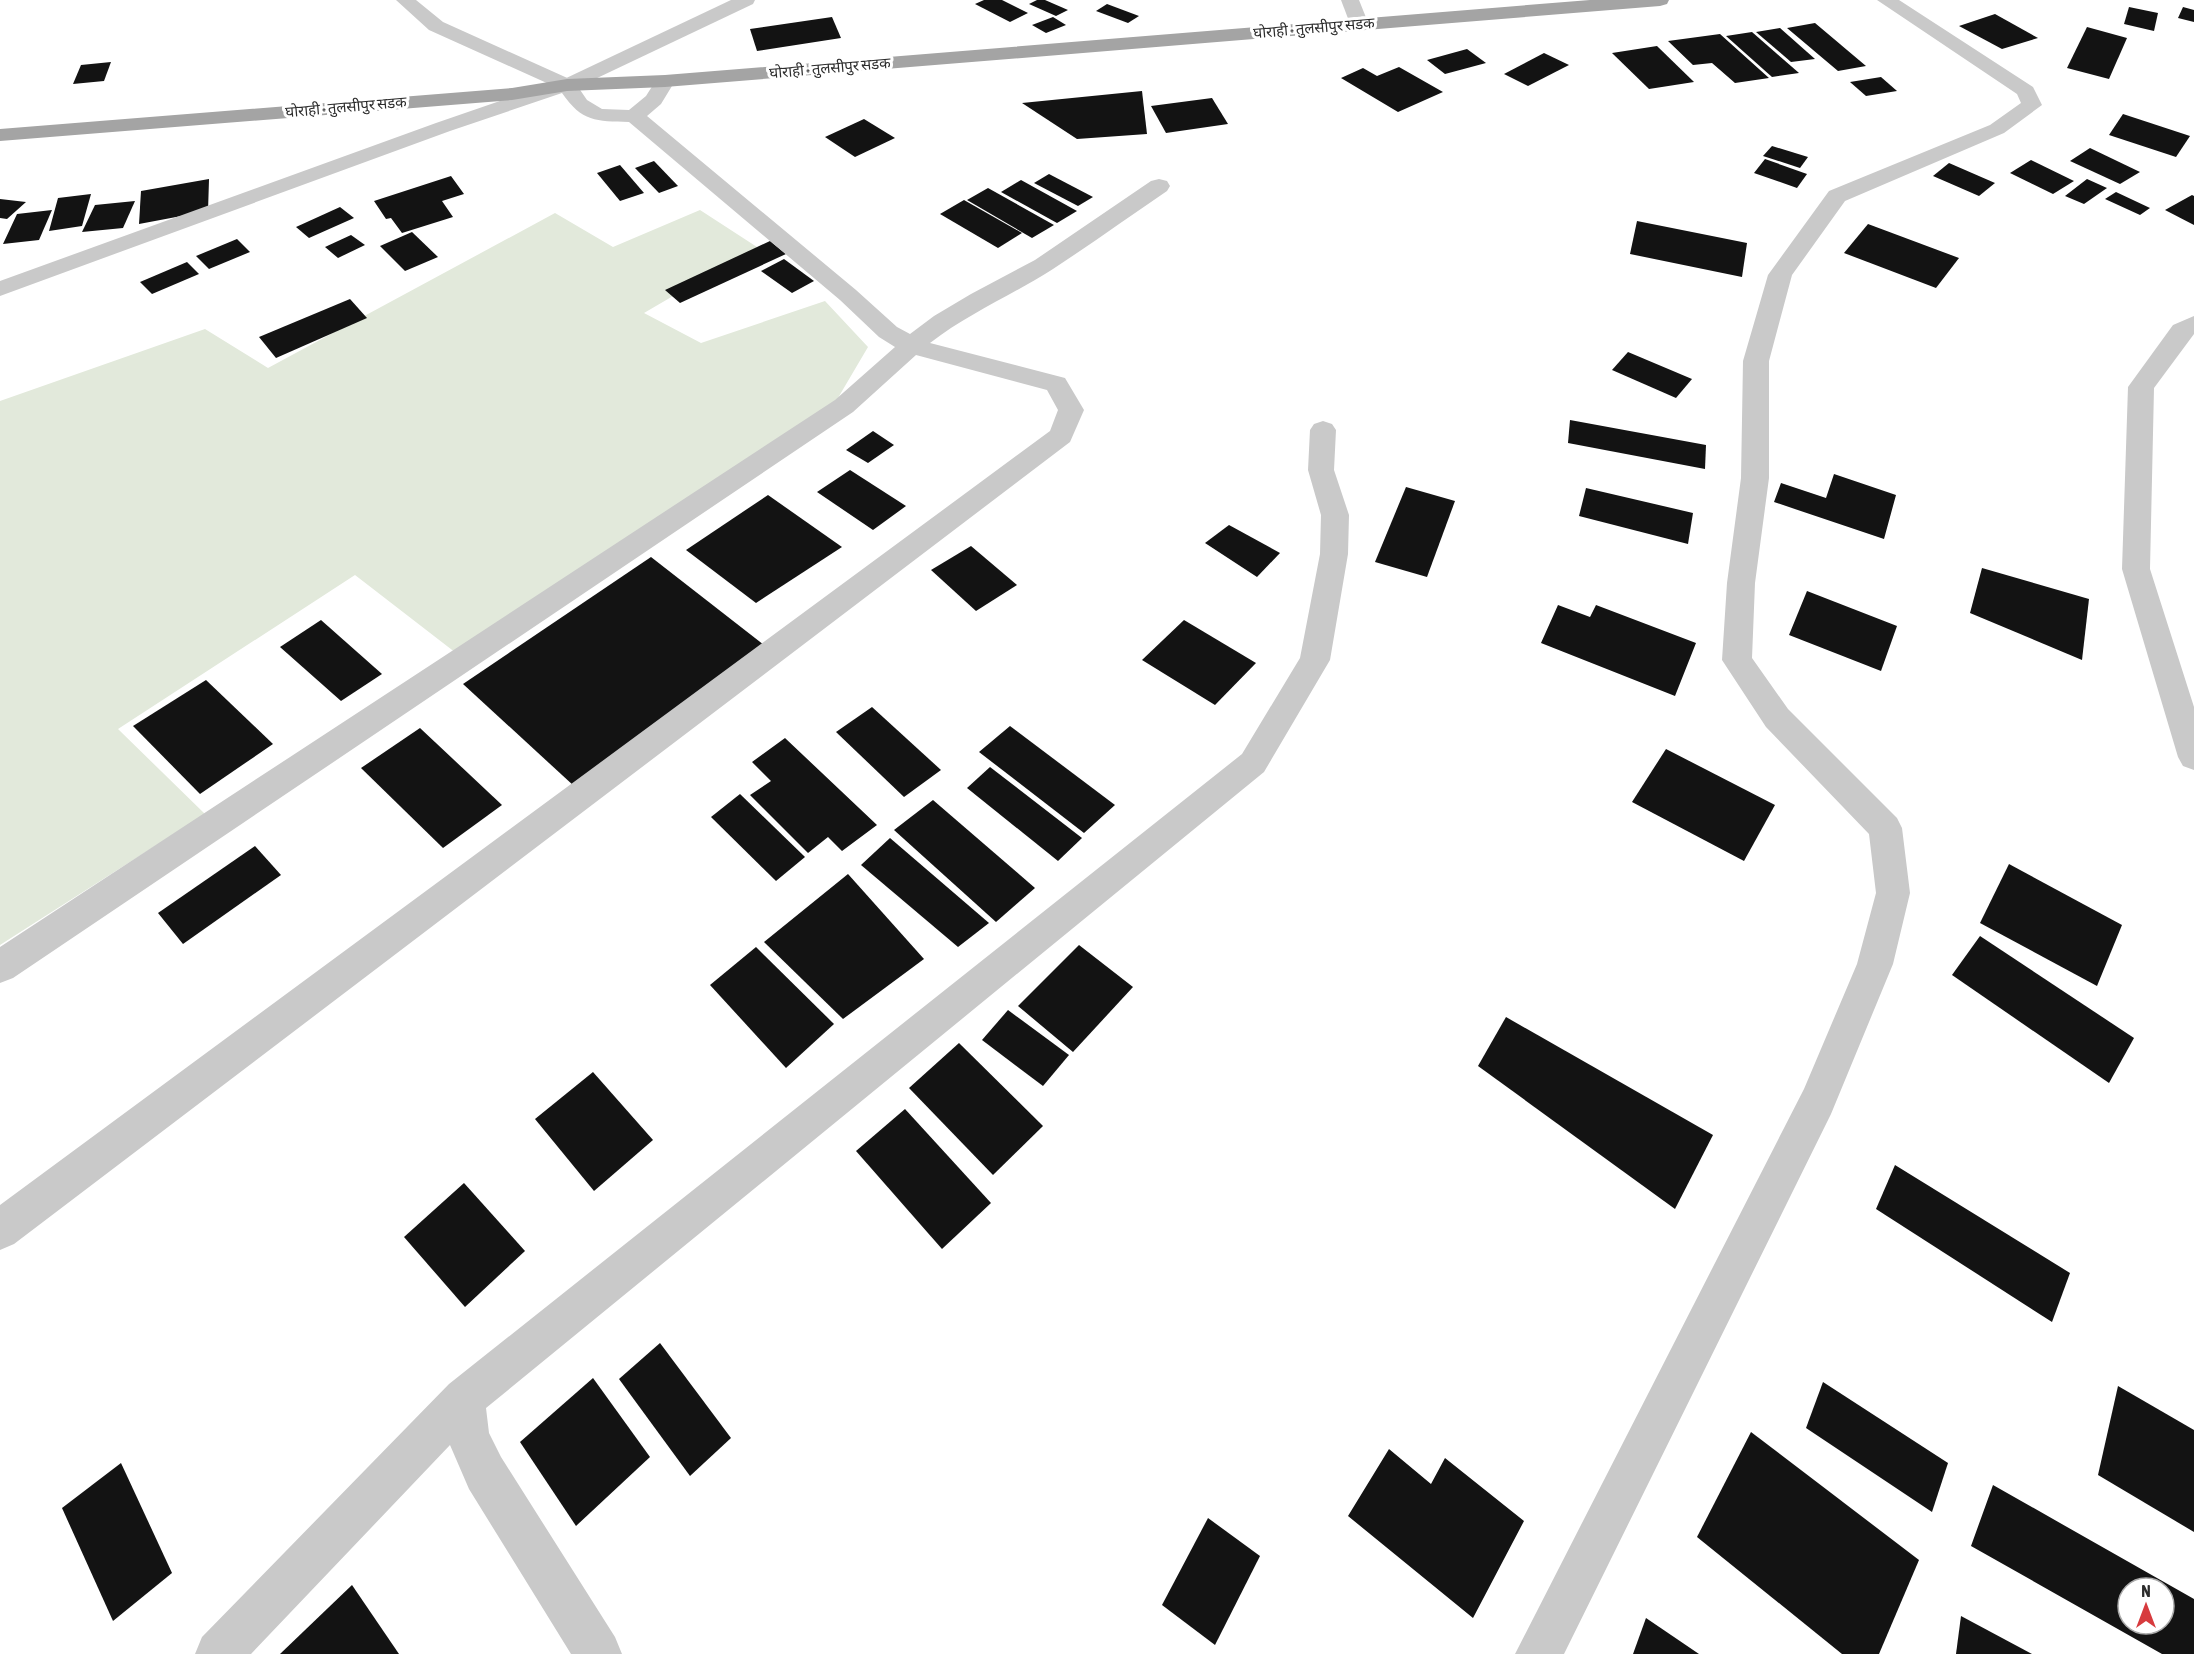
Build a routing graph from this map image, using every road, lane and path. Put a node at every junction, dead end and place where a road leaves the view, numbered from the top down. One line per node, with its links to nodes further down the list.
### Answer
1 (405, 0): 8 (street)
2 (746, 0): 8 (street)
3 (1350, 0): 6 (street)
4 (1660, 0): 6 (main road, घोराही - तुलसीपुर सडक)
5 (1886, 0): 22 (street)
6 (1359, 25): 7 (main road, घोराही - तुलसीपुर सडक)
7 (665, 81): 8 (main road, घोराही - तुलसीपुर सडक); 9 (street)
8 (567, 85): 9 (street); 10 (main road, घोराही - तुलसीपुर सडक); 12 (street)
9 (634, 116): 14 (street)
10 (0, 135)
11 (1159, 186): 14 (street)
12 (0, 289)
13 (2194, 324): 16 (street)
14 (911, 346): 17 (street); 18 (street)
15 (1323, 430): 19 (street)
16 (2194, 757)
17 (0, 968)
18 (0, 1230)
19 (464, 1399): 20 (street); 21 (street)
20 (219, 1654)
21 (597, 1654)
22 (1539, 1654)

